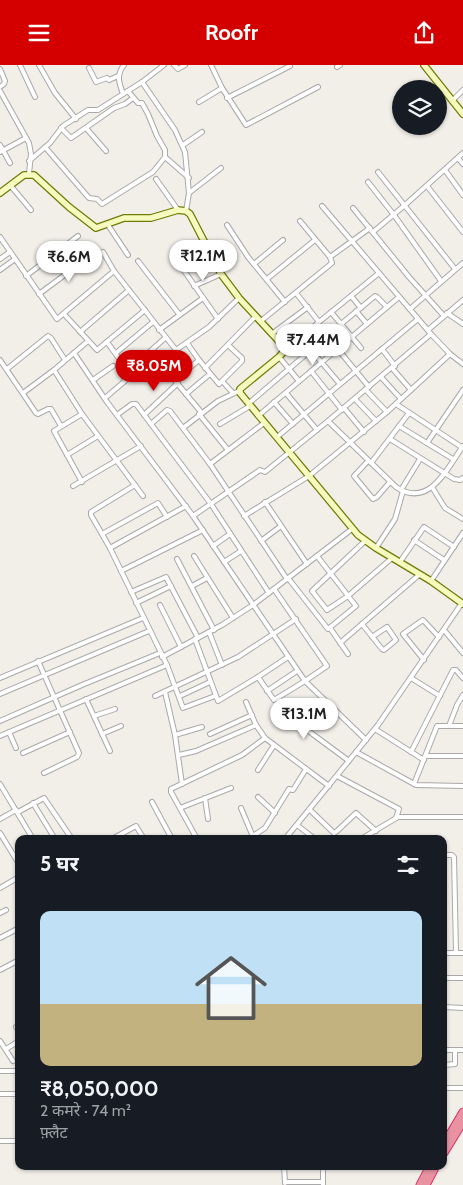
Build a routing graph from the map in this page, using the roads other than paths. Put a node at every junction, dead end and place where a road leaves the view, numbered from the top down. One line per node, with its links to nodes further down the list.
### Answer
1 (4, 65): 11 (street)
2 (20, 65): 22 (street)
3 (39, 65): 28 (street)
4 (124, 65): 13 (street)
5 (164, 65): 14 (street)
6 (174, 65): 7 (street)
7 (186, 65)
8 (211, 65): 17 (street)
9 (424, 65): 25 (street)
10 (290, 66): 24 (street)
11 (0, 68): 15 (street)
12 (89, 68): 13 (street)
13 (118, 76): 21 (street)
14 (142, 82): 20 (street); 34 (street)
15 (0, 87)
16 (318, 87): 24 (street)
17 (222, 89): 24 (street); 26 (street)
18 (463, 90): 25 (street)
19 (0, 91): 32 (street)
20 (128, 91): 21 (street); 23 (street)
21 (123, 94): 28 (street)
22 (35, 97)
23 (133, 98): 30 (street); 39 (street)
24 (227, 98)
25 (452, 101): 27 (street)
26 (199, 102)
27 (463, 114)
28 (76, 119): 29 (street)
29 (61, 128): 30 (street); 35 (street)
30 (86, 128): 37 (street)
31 (202, 132): 34 (street)
32 (26, 137): 36 (street); 41 (street)
33 (0, 145): 36 (street)
34 (183, 145): 48 (street)
35 (45, 147): 39 (street); 41 (street)
36 (1, 151): 42 (street)
37 (106, 151)
38 (463, 153): 40 (street)
39 (165, 157): 48 (street)
40 (458, 158): 43 (street); 45 (street)
41 (29, 161): 47 (street)
42 (10, 163)
43 (463, 164)
44 (221, 168): 54 (street)
45 (444, 170): 52 (street); 55 (street)
46 (378, 172): 56 (street)
47 (29, 174): 51 (street); 64 (street)
48 (189, 178): 54 (street)
49 (156, 179): 60 (street)
50 (368, 182): 62 (street)
51 (10, 185): 53 (street); 59 (street)
52 (427, 187): 56 (street); 67 (street)
53 (0, 193)
54 (189, 193): 61 (street)
55 (463, 195)
56 (405, 205): 62 (street); 84 (street)
57 (322, 206): 72 (street)
58 (353, 209): 66 (street)
59 (31, 210)
60 (178, 210): 61 (street); 64 (street)
61 (186, 211): 88 (street)
62 (394, 215): 66 (street); 91 (street)
63 (300, 221): 71 (street)
64 (108, 225): 74 (street)
65 (227, 225): 83 (street)
66 (371, 230): 72 (street); 97 (street)
67 (463, 232)
68 (78, 236): 89 (street)
69 (0, 237): 73 (street)
70 (283, 240): 83 (street)
71 (315, 240): 78 (street); 90 (street)
72 (352, 242): 78 (street); 87 (street)
73 (10, 252): 79 (street); 80 (street)
74 (128, 255)
75 (173, 255): 92 (street)
76 (86, 256): 95 (street)
77 (95, 257): 86 (street)
78 (330, 257): 94 (street)
79 (0, 259)
80 (16, 259): 85 (street); 89 (street)
81 (138, 261): 111 (street)
82 (463, 263): 84 (street)
83 (254, 264): 90 (street)
84 (455, 269): 91 (street)
85 (0, 270)
86 (114, 271): 93 (street); 110 (street)
87 (379, 273): 96 (street); 98 (street)
88 (221, 274): 92 (street); 100 (street)
89 (26, 276): 95 (street)
90 (267, 279): 102 (street)
91 (442, 281): 97 (street)
92 (194, 286): 99 (street)
93 (129, 290): 107 (street); 123 (street)
94 (296, 293): 102 (street); 103 (street)
95 (39, 294): 110 (street)
96 (350, 296): 105 (street); 109 (street)
97 (425, 296): 106 (street); 112 (street)
98 (399, 297): 104 (street); 106 (street)
99 (202, 298): 111 (street); 114 (street)
100 (239, 298): 113 (street); 114 (street)
101 (463, 300): 112 (street)
102 (285, 301): 113 (street)
103 (308, 307): 117 (street); 124 (street)
104 (387, 307): 105 (street); 118 (street)
105 (361, 308): 108 (street)
106 (410, 309): 115 (street)
107 (145, 311): 116 (street); 129 (street)
108 (356, 311): 118 (street); 119 (street)
109 (331, 312): 117 (street); 119 (street)
110 (64, 314): 123 (street)
111 (179, 314): 121 (street)
112 (446, 315): 120 (street); 122 (street)
113 (259, 318): 124 (street); 131 (street)
114 (218, 319): 130 (street)
115 (418, 319): 122 (street); 135 (street)
116 (153, 322): 121 (street); 139 (street)
117 (318, 323): 125 (street); 134 (street)
118 (367, 323): 126 (street)
119 (341, 324): 126 (street)
120 (463, 324)
121 (159, 330): 127 (street)
122 (429, 332): 140 (street); 148 (street)
123 (80, 333): 128 (street)
124 (273, 333): 133 (street)
125 (300, 337): 133 (street); 136 (street)
126 (352, 337): 132 (street); 134 (street)
127 (165, 338): 130 (street); 137 (street)
128 (88, 341): 129 (street); 138 (street)
129 (107, 342): 139 (street)
130 (187, 343): 143 (street)
131 (228, 345): 149 (street); 161 (street)
132 (361, 347)
133 (286, 349): 141 (street)
134 (337, 349): 145 (street); 155 (street)
135 (382, 349): 148 (street); 155 (street)
136 (311, 350): 145 (street); 151 (street)
137 (151, 352): 153 (street); 159 (street)
138 (74, 353): 144 (street); 158 (street)
139 (116, 353): 153 (street)
140 (450, 354): 146 (street); 164 (street)
141 (279, 357): 151 (street); 166 (street)
142 (0, 360): 150 (street)
143 (198, 360): 149 (street); 159 (street)
144 (66, 361): 150 (street); 152 (street)
145 (322, 362): 154 (street); 162 (street)
146 (463, 364)
147 (113, 366): 158 (street)
148 (393, 367): 157 (street); 164 (street)
149 (205, 368): 156 (street)
150 (7, 369): 167 (street)
151 (289, 369): 160 (street); 176 (street)
152 (54, 370): 167 (street); 181 (street)
153 (128, 371): 171 (street)
154 (310, 371): 160 (street); 170 (street)
155 (356, 371): 162 (street); 163 (street)
156 (210, 374): 161 (street); 168 (street)
157 (382, 377): 163 (street); 173 (street)
158 (93, 380): 171 (street)
159 (176, 381): 168 (street); 183 (street)
160 (299, 381): 169 (street)
161 (223, 382): 166 (street)
162 (340, 384): 170 (street)
163 (368, 388): 172 (street); 178 (street)
164 (411, 390): 173 (street)
165 (463, 390): 196 (street)
166 (236, 392): 176 (street); 179 (street)
167 (23, 393): 192 (street)
168 (186, 393): 179 (street)
169 (286, 393): 174 (street); 184 (street)
170 (329, 394): 177 (street); 184 (street)
171 (105, 398): 182 (street)
172 (355, 399): 177 (street); 187 (street)
173 (401, 399): 175 (street)
174 (274, 402): 185 (street); 191 (street)
175 (396, 404): 178 (street); 180 (street)
176 (249, 405): 185 (street); 190 (street)
177 (343, 409): 186 (street); 197 (street)
178 (387, 412): 187 (street)
179 (200, 413): 194 (street); 205 (street)
180 (409, 413): 193 (street); 196 (street)
181 (82, 414): 192 (street); 198 (street)
182 (117, 415): 183 (street); 203 (street)
183 (144, 415): 189 (street)
184 (304, 415): 191 (street); 195 (street)
185 (258, 416): 188 (street)
186 (328, 421): 195 (street); 201 (street)
187 (376, 421): 197 (street)
188 (264, 423): 199 (street); 205 (street)
189 (151, 424): 194 (street); 225 (street)
190 (220, 424)
191 (293, 424): 199 (street)
192 (61, 426): 207 (street)
193 (399, 426): 200 (street); 202 (street)
194 (183, 428): 212 (street)
195 (316, 430): 206 (street)
196 (436, 431): 202 (street); 204 (street)
197 (364, 432): 201 (street)
198 (98, 436): 207 (street); 210 (street)
199 (277, 437): 206 (street)
200 (390, 439): 208 (street); 211 (street)
201 (350, 443): 211 (street); 214 (street)
202 (427, 443): 209 (street)
203 (141, 446): 210 (street); 226 (street)
204 (463, 447): 209 (street)
205 (228, 450): 212 (street)
206 (289, 453): 214 (street); 221 (street)
207 (67, 455): 216 (street)
208 (420, 459): 213 (street); 222 (street)
209 (454, 459): 213 (street)
210 (118, 461): 216 (street); 218 (street)
211 (370, 462): 217 (street); 217 (street)
212 (210, 464): 221 (street)
213 (444, 473): 215 (street); 220 (street)
214 (309, 476): 224 (street); 232 (street)
215 (463, 478)
216 (82, 482): 219 (street)
217 (390, 482): 222 (street)
218 (135, 485): 223 (street); 236 (street)
219 (73, 486)
220 (432, 487): 222 (street); 230 (street)
221 (227, 491): 225 (street); 228 (street)
222 (402, 491): 243 (street)
223 (143, 496)
224 (266, 502): 228 (street); 231 (street)
225 (211, 504): 227 (street); 235 (street)
226 (186, 506): 227 (street); 229 (street)
227 (193, 516): 233 (street)
228 (244, 516): 238 (street)
229 (168, 517): 236 (street); 242 (street)
230 (463, 519)
231 (281, 526): 238 (street); 252 (street)
232 (352, 529): 239 (street); 246 (street)
233 (202, 530): 240 (street); 253 (street)
234 (463, 533): 241 (street)
235 (230, 534): 240 (street); 244 (street)
236 (102, 535): 242 (street)
237 (414, 540): 241 (street); 249 (street); 251 (street)
238 (261, 541): 257 (street)
239 (365, 541): 243 (street); 254 (street)
240 (213, 546): 250 (street)
241 (454, 547): 249 (street)
242 (110, 548): 253 (street)
243 (376, 548): 247 (street)
244 (241, 551): 250 (street); 263 (street)
245 (194, 556): 256 (street)
246 (317, 556): 252 (street); 254 (street)
247 (392, 558): 251 (street); 264 (street)
248 (178, 559): 260 (street)
249 (444, 560): 258 (street)
250 (224, 562): 268 (street)
251 (400, 562): 255 (street)
252 (306, 564): 257 (street)
253 (121, 571): 262 (street)
254 (331, 573): 264 (street); 264 (street)
255 (420, 574): 258 (street); 272 (street)
256 (207, 578): 260 (street); 269 (street)
257 (287, 579): 261 (street); 273 (street)
258 (431, 581): 265 (street)
259 (171, 586): 262 (street); 266 (street); 280 (street)
260 (192, 586): 276 (street)
261 (274, 589): 263 (street); 271 (street)
262 (131, 592): 266 (street)
263 (269, 593): 268 (street)
264 (348, 596): 273 (street)
265 (463, 602): 274 (street)
266 (136, 603): 270 (street)
267 (160, 605): 282 (street)
268 (253, 605): 269 (street); 277 (street)
269 (233, 618): 276 (street)
270 (143, 619): 275 (street); 288 (street)
271 (296, 619): 277 (street); 298 (street)
272 (362, 624): 278 (street); 281 (street)
273 (330, 628): 281 (street)
274 (444, 630): 279 (street); 283 (street)
275 (150, 631): 285 (street); 293 (street)
276 (211, 631): 280 (street); 290 (street)
277 (274, 635): 286 (street); 290 (street)
278 (372, 637): 278 (street)
279 (439, 637): 287 (street); 287 (street)
280 (196, 638): 282 (street); 292 (street)
281 (340, 643): 284 (street)
282 (181, 647): 285 (street)
283 (463, 653)
284 (348, 654)
285 (161, 655): 289 (street); 309 (street)
286 (288, 657): 291 (street); 294 (street)
287 (424, 660): 296 (street)
288 (38, 661): 293 (street); 295 (street)
289 (167, 665): 300 (street); 311 (street)
290 (222, 665): 292 (street)
291 (298, 671): 298 (street); 301 (street)
292 (207, 673): 299 (street); 300 (street)
293 (44, 675): 303 (street); 309 (street)
294 (258, 677): 301 (street); 307 (street)
295 (0, 678)
296 (411, 678): 308 (street); 323 (street)
297 (463, 678): 308 (street)
298 (305, 681): 310 (street); 331 (street)
299 (210, 682): 306 (street); 307 (street)
300 (176, 687): 302 (street); 306 (street)
301 (267, 691): 310 (street)
302 (164, 692): 305 (street); 328 (street)
303 (0, 694)
304 (463, 695): 320 (street)
305 (155, 696)
306 (180, 696): 307 (street)
307 (216, 696)
308 (440, 696): 336 (street)
309 (54, 697): 314 (street); 317 (street)
310 (278, 698): 341 (street)
311 (86, 699): 314 (street); 316 (street)
312 (246, 702): 315 (street)
313 (115, 709): 316 (street)
314 (59, 710): 324 (street); 325 (street)
315 (252, 715): 319 (street); 327 (street)
316 (94, 716): 326 (street)
317 (0, 721)
318 (121, 725): 326 (street)
319 (256, 725): 330 (street); 338 (street)
320 (449, 726): 321 (street); 340 (street)
321 (463, 726)
322 (202, 727): 328 (street)
323 (375, 729): 331 (street); 336 (street)
324 (9, 732): 329 (street); 333 (street)
325 (70, 732): 337 (street); 344 (street)
326 (102, 734): 334 (street)
327 (210, 734)
328 (175, 735): 338 (street)
329 (0, 736)
330 (265, 738): 332 (street); 346 (street)
331 (366, 740): 335 (street)
332 (274, 745): 342 (street); 343 (street)
333 (16, 748)
334 (110, 751)
335 (356, 752): 341 (street); 348 (street)
336 (410, 752): 340 (street)
337 (23, 753)
338 (179, 755): 346 (street)
339 (463, 756): 340 (street)
340 (425, 758): 348 (street)
341 (349, 761): 345 (street)
342 (306, 769): 349 (street); 360 (street)
343 (258, 770)
344 (44, 773)
345 (337, 777): 349 (street); 362 (street)
346 (182, 783): 356 (street)
347 (0, 784): 359 (street)
348 (414, 784): 350 (street)
349 (329, 786): 358 (street)
350 (463, 786)
351 (231, 788): 353 (street)
352 (258, 797): 360 (street)
353 (204, 798): 356 (street); 364 (street)
354 (152, 802): 373 (street)
355 (33, 803): 359 (street); 369 (street); 370 (street)
356 (180, 808): 374 (street)
357 (241, 808): 375 (street)
358 (310, 810): 365 (street); 366 (street)
359 (17, 811): 363 (street); 368 (street)
360 (275, 813): 376 (street)
361 (463, 817): 362 (street)
362 (396, 818): 366 (street)
363 (0, 819)
364 (208, 819)
365 (298, 825): 377 (street); 378 (street)
366 (376, 831): 379 (street)
367 (0, 833): 381 (street)
368 (31, 835)
369 (53, 835)
370 (69, 835)
371 (119, 835): 372 (street)
372 (142, 835)
373 (170, 835)
374 (196, 835)
375 (253, 835)
376 (257, 835)
377 (289, 835)
378 (310, 835)
379 (368, 835)
380 (447, 855): 389 (street)
381 (15, 857)
382 (15, 879): 383 (street)
383 (0, 888)
384 (6, 910): 385 (street)
385 (0, 913)
386 (15, 930): 387 (street)
387 (0, 938)
388 (447, 953): 389 (street)
389 (456, 953): 390 (street)
390 (463, 953)
391 (15, 962): 392 (street)
392 (0, 970)
393 (447, 978): 394 (street)
394 (463, 978)
395 (447, 1007): 396 (street)
396 (463, 1008)
397 (0, 1041): 399 (street)
398 (15, 1043): 399 (street)
399 (6, 1049): 403 (street)
400 (463, 1049): 402 (street)
401 (447, 1050): 402 (street)
402 (455, 1050): 404 (street)
403 (13, 1061)
404 (447, 1065)
405 (0, 1071): 406 (street)
406 (15, 1071)
407 (463, 1088): 408 (street)
408 (447, 1089)
409 (0, 1094): 410 (street)
410 (15, 1094)
411 (463, 1112): 413 (highway)
412 (463, 1122): 413 (highway)
413 (447, 1140)
414 (0, 1141): 415 (street)
415 (15, 1141)
416 (284, 1170): 420 (street)
417 (323, 1170): 421 (street)
418 (428, 1170): 422 (highway)
419 (434, 1170): 423 (highway)
420 (285, 1184): 421 (street)
421 (323, 1184)
422 (420, 1185)
423 (426, 1185)

